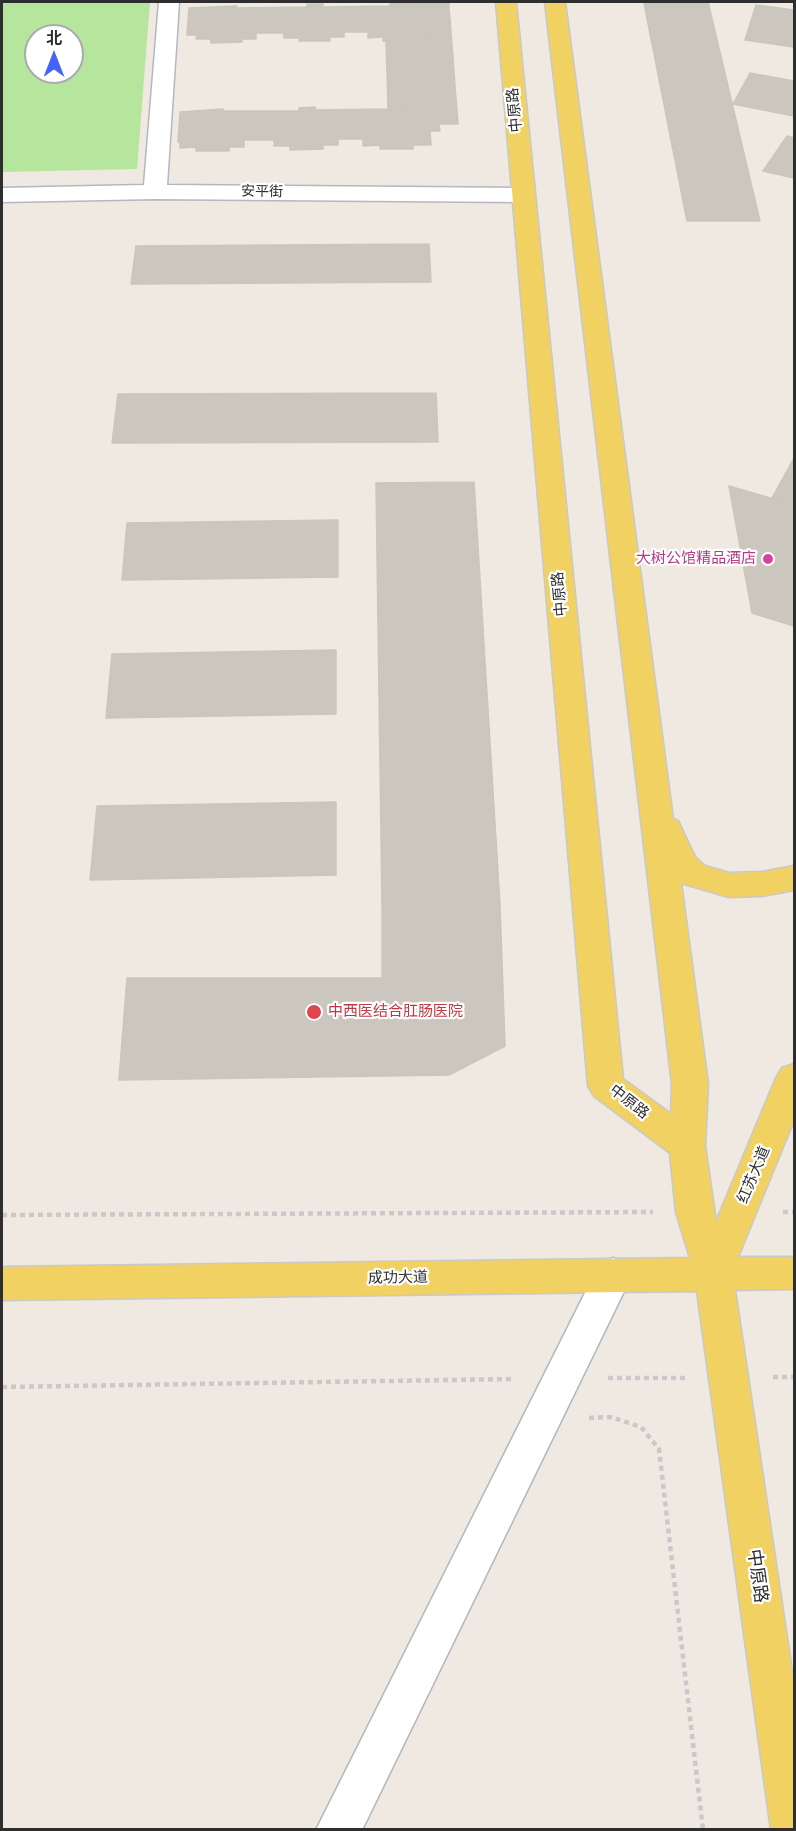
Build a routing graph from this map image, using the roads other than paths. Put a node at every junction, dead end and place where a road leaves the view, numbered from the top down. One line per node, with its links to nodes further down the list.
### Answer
1 (169, 2): 4 (street)
2 (506, 2): 6 (main road, 中原路)
3 (555, 2): 7 (main road, 中原路)
4 (155, 192): 5 (street, 安平街); 6 (street, 安平街)
5 (2, 195)
6 (522, 195): 10 (main road, 中原路)
7 (657, 808): 8 (main road); 10 (main road, 中原路)
8 (795, 878)
9 (795, 1078): 11 (main road, 红苏大道)
10 (687, 1146): 11 (main road, 中原路)
11 (713, 1272): 12 (main road, 成功大道); 13 (main road, 成功大道); 16 (main road, 中原路)
12 (795, 1273)
13 (613, 1275): 14 (main road, 成功大道); 15 (street)
14 (2, 1284)
15 (338, 1830)
16 (794, 1830)

